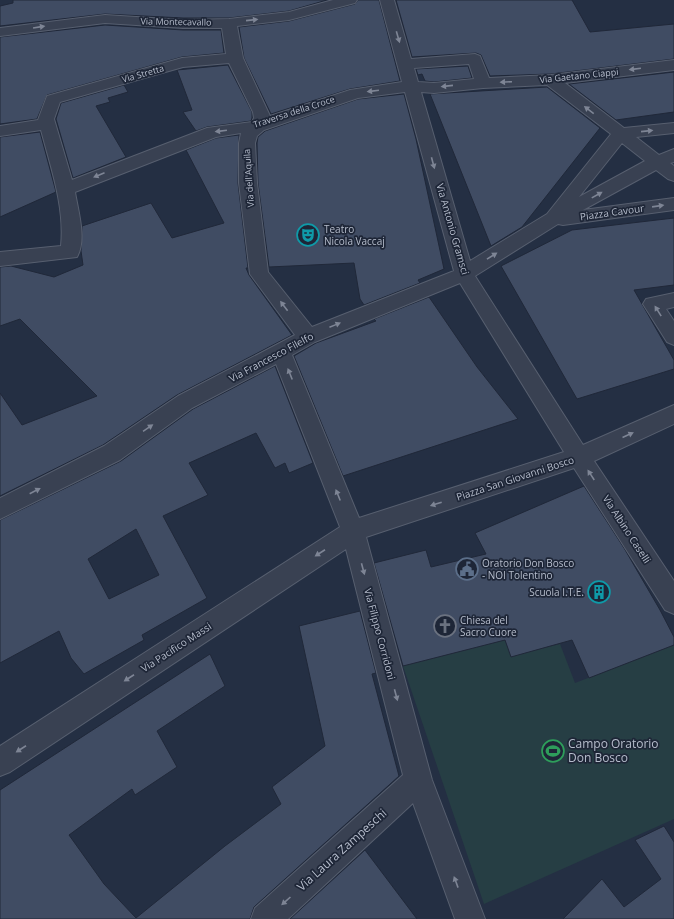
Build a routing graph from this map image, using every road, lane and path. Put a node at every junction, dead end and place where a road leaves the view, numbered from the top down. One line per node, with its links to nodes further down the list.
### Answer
1 (350, 0): 3 (street, Via Montecavallo, one-way to 1)
2 (387, 0): 6 (street, Via Antonio Gramsci, one-way to 6)
3 (229, 23): 4 (street, Via Montecavallo, one-way to 3); 5 (street)
4 (0, 32)
5 (234, 58): 11 (street, Via Stretta); 12 (street)
6 (406, 64): 9 (street); 10 (street, Via Antonio Gramsci)
7 (674, 64): 8 (street, Via Gaetano Ciappi, one-way to 8)
8 (551, 80): 9 (street, Via Gaetano Ciappi, one-way to 9); 15 (street, one-way to 8)
9 (483, 83): 10 (street, Via Gaetano Ciappi, one-way to 10)
10 (412, 86): 12 (street, Traversa della Croce, one-way to 12); 23 (street, Via Antonio Gramsci, one-way to 23)
11 (47, 124): 14 (street); 19 (street)
12 (258, 126): 19 (street, Traversa della Croce, one-way to 19); 25 (street, Via dell'Aquila, one-way to 12)
13 (674, 128): 15 (street, one-way to 13)
14 (0, 131)
15 (620, 134): 17 (street); 21 (street)
16 (674, 155): 17 (street, Piazza Cavour)
17 (656, 162): 18 (street); 21 (street, Piazza Cavour, one-way to 17)
18 (674, 176)
19 (66, 189): 22 (street)
20 (674, 204): 21 (street, Piazza Cavour, one-way to 20)
21 (550, 220): 23 (street, Via Francesco Filelfo, one-way to 21)
22 (0, 259)
23 (464, 274): 25 (street, Via Francesco Filelfo, one-way to 23); 29 (street, Via Antonio Gramsci)
24 (674, 300): 26 (street, one-way to 24)
25 (308, 336): 27 (street, Via Francesco Filelfo)
26 (674, 337)
27 (281, 352): 30 (street, Via Francesco Filelfo, one-way to 27); 31 (street, Via Filippo Corridoni, one-way to 27)
28 (674, 414): 29 (street, Piazza San Giovanni Bosco, one-way to 28)
29 (579, 457): 31 (street, Piazza San Giovanni Bosco, one-way to 31); 32 (street, Via Albino Caselli, one-way to 29)
30 (0, 509)
31 (353, 531): 33 (street, Via Pacifico Massi, one-way to 33); 34 (street, Via Filippo Corridoni, one-way to 34)
32 (674, 602)
33 (0, 762)
34 (418, 780): 35 (street, Via Laura Zampeschi, one-way to 35); 36 (street, Via Filippo Corridoni, one-way to 34)
35 (266, 919)
36 (470, 919)

